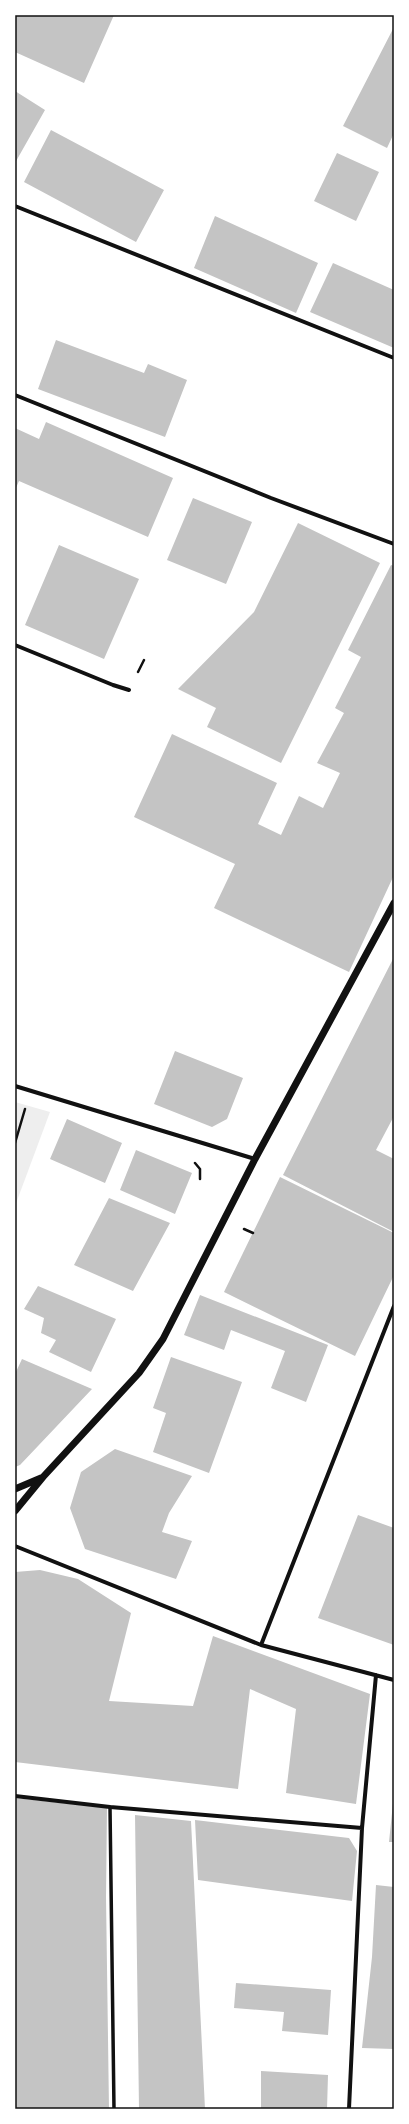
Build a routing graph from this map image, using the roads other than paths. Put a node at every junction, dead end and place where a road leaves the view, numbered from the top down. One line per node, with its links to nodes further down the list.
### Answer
1 (15, 206): 2 (street)
2 (394, 358)
3 (15, 395): 4 (street)
4 (394, 544)
5 (15, 645): 6 (street)
6 (129, 690)
7 (394, 903): 9 (street)
8 (15, 1086): 9 (street)
9 (255, 1159): 11 (street)
10 (394, 1306): 15 (street)
11 (43, 1477): 12 (street); 13 (street)
12 (15, 1489)
13 (15, 1511)
14 (15, 1546): 15 (street)
15 (261, 1645): 16 (street)
16 (376, 1674): 17 (street); 20 (street)
17 (394, 1680)
18 (15, 1796): 19 (street)
19 (110, 1807): 20 (street); 21 (street)
20 (362, 1828): 22 (street)
21 (114, 2109)
22 (349, 2109)

